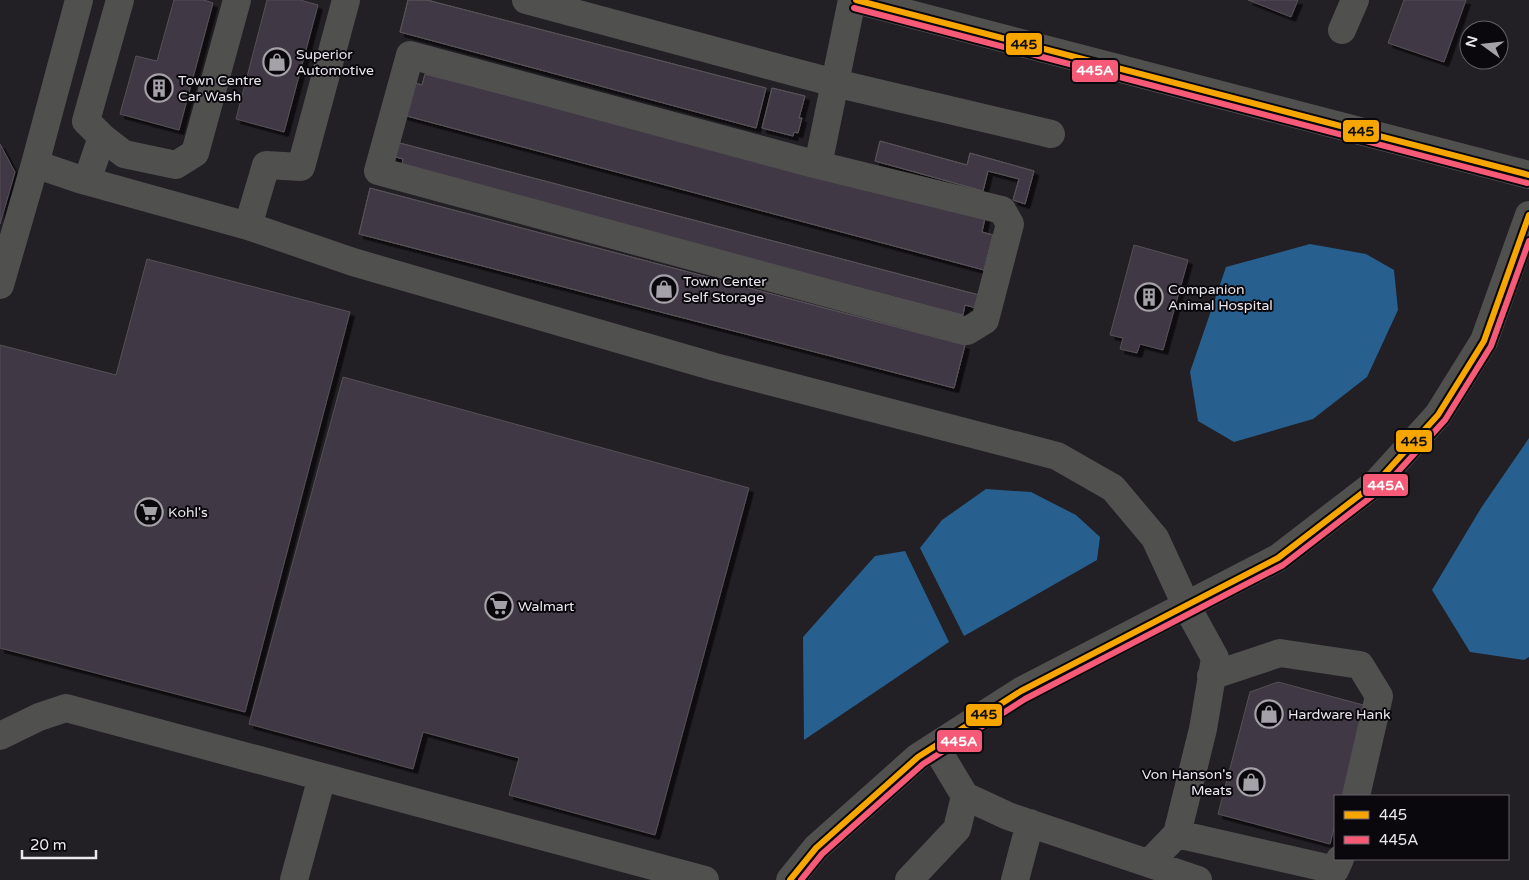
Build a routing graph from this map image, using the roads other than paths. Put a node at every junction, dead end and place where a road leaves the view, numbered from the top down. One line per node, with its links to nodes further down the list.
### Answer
1 (80, 0): 13 (street)
2 (120, 0): 12 (street)
3 (237, 0): 12 (street)
4 (346, 0): 18 (street)
5 (526, 0): 10 (street)
6 (852, 0): 10 (street)
7 (856, 0): 15 (street)
8 (1355, 0): 9 (street)
9 (1342, 30)
10 (835, 83): 11 (street); 14 (street)
11 (1051, 134)
12 (102, 137): 16 (street)
13 (35, 164): 16 (street); 19 (street)
14 (818, 165): 14 (street)
15 (1529, 175)
16 (87, 181): 18 (street)
17 (1529, 215): 20 (street)
18 (248, 226): 20 (street)
19 (0, 285)
20 (1186, 605): 21 (street); 23 (street)
21 (1211, 676): 25 (street); 28 (street)
22 (0, 736): 24 (street)
23 (935, 746): 26 (street); 33 (street)
24 (322, 777): 31 (street); 32 (street)
25 (1356, 795)
26 (965, 796): 27 (street); 34 (street)
27 (1030, 823): 30 (street); 35 (street)
28 (1177, 834): 29 (street); 30 (street)
29 (1340, 860)
30 (1149, 863): 36 (street)
31 (294, 880)
32 (705, 880)
33 (790, 880)
34 (909, 880)
35 (1015, 880)
36 (1198, 880)

